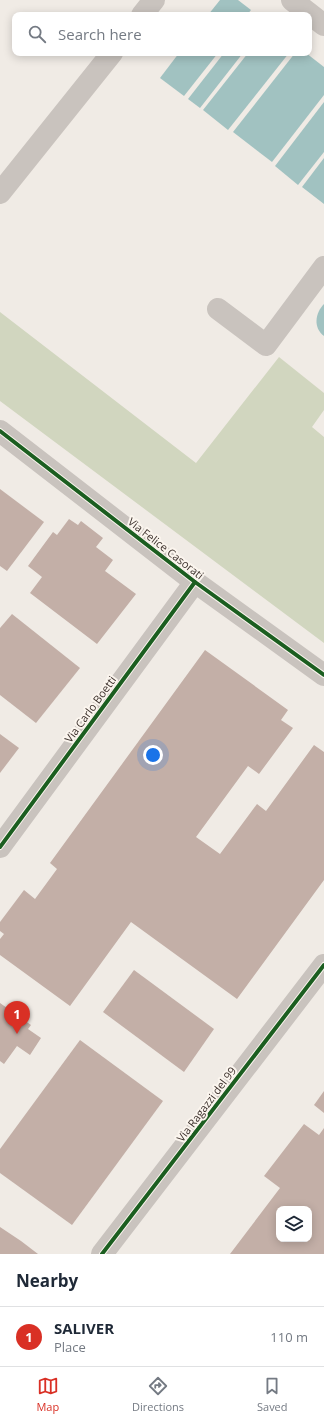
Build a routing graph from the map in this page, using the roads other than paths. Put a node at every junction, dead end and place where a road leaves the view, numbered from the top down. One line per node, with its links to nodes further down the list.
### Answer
1 (154, 0): 3 (street)
2 (292, 0): 4 (street)
3 (144, 12)
4 (307, 12)
5 (312, 16): 6 (street)
6 (324, 25)
7 (110, 56): 8 (street)
8 (0, 193)
9 (324, 267): 10 (street)
10 (218, 309)
11 (0, 431): 12 (street, Via Felice Casorati)
12 (195, 582): 13 (street, Via Felice Casorati); 14 (street, Via Carlo Boetti)
13 (324, 675)
14 (0, 847)
15 (324, 965): 16 (street, Via Ragazzi del 99)
16 (102, 1254)

